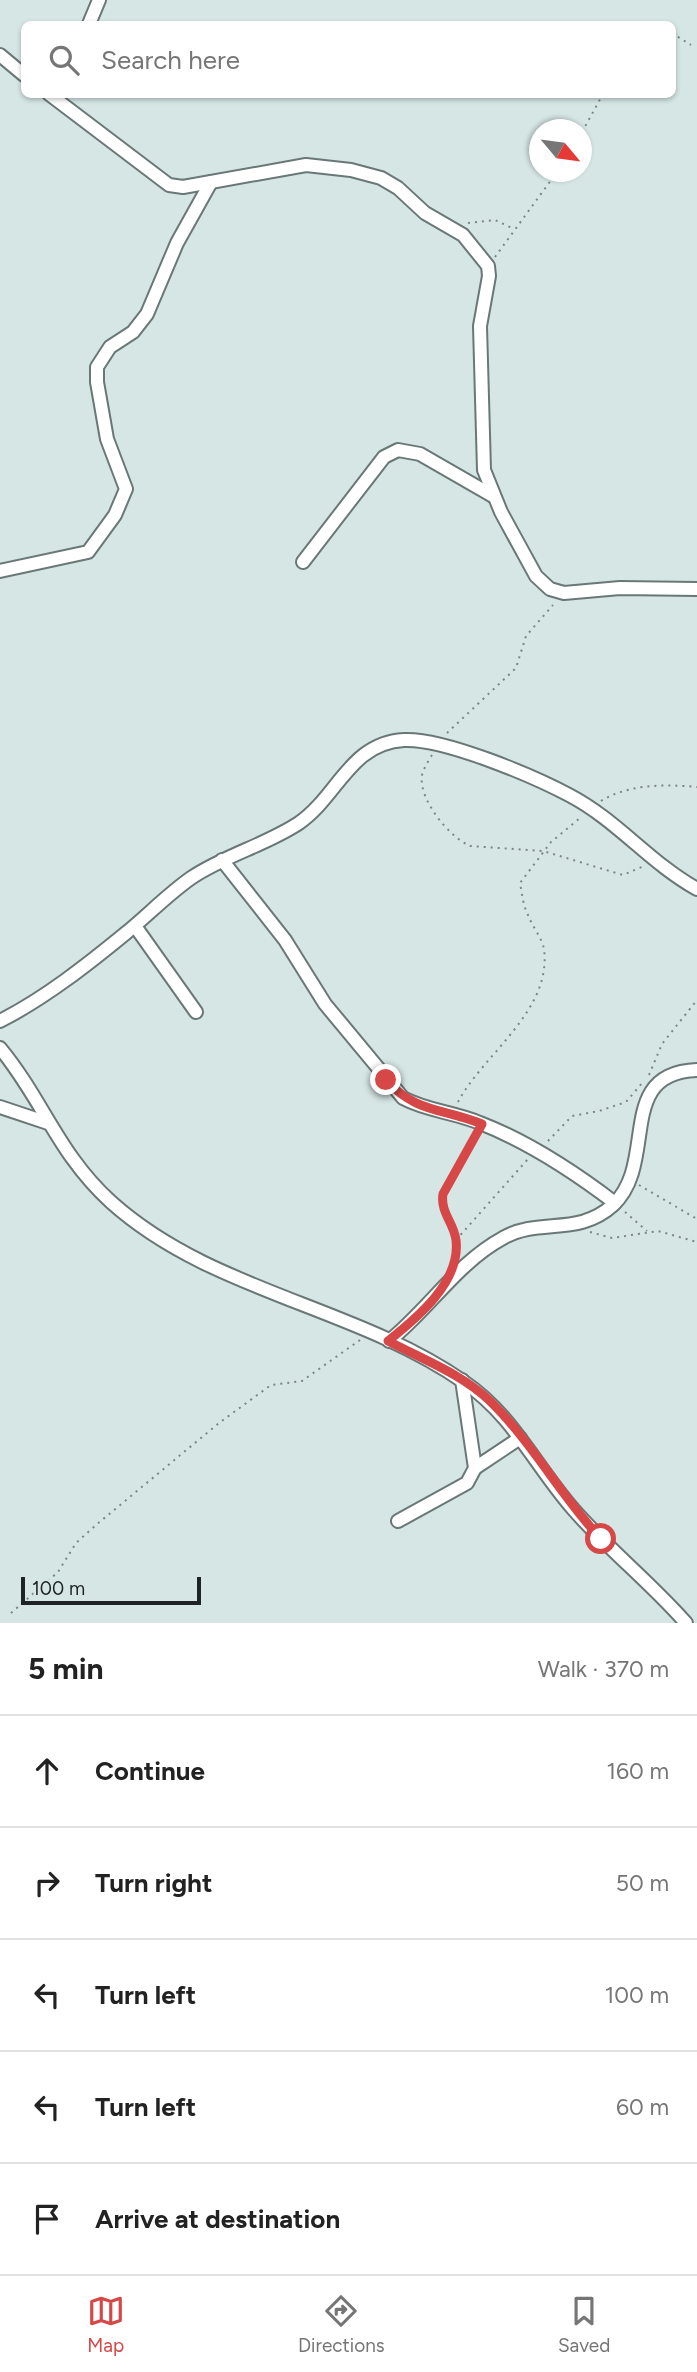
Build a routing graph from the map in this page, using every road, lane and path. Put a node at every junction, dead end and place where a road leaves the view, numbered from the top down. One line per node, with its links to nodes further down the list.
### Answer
1 (99, 0): 2 (street)
2 (90, 21)
3 (676, 35): 4 (path)
4 (691, 45)
5 (0, 55): 6 (street)
6 (21, 72)
7 (54, 98): 10 (street)
8 (69, 98): 10 (street)
9 (601, 98): 11 (path)
10 (73, 113): 13 (street)
11 (589, 119)
12 (549, 182): 15 (path)
13 (211, 183): 14 (street); 19 (street)
14 (450, 227): 15 (path); 16 (street)
15 (513, 228): 16 (path)
16 (488, 266): 17 (street)
17 (493, 496): 18 (street); 21 (street)
18 (303, 562)
19 (0, 571)
20 (697, 589): 21 (street)
21 (564, 593): 22 (path)
22 (438, 746): 24 (street); 25 (path); 26 (street)
23 (697, 787): 24 (path)
24 (592, 809): 25 (path); 27 (street)
25 (543, 851): 27 (path); 36 (path)
26 (222, 860): 29 (street); 36 (street)
27 (653, 860): 28 (street)
28 (697, 889)
29 (135, 926): 31 (street); 32 (street)
30 (697, 1000): 39 (path)
31 (196, 1012)
32 (0, 1021)
33 (0, 1048): 37 (street)
34 (697, 1070): 40 (street)
35 (0, 1107): 37 (street)
36 (453, 1112): 38 (street)
37 (48, 1123): 48 (street)
38 (482, 1124): 39 (street); 45 (path)
39 (539, 1150): 41 (street); 45 (path)
40 (630, 1179): 41 (street); 42 (path)
41 (615, 1203): 43 (street); 44 (path)
42 (697, 1219)
43 (580, 1225): 44 (path); 47 (street)
44 (648, 1232): 46 (path)
45 (456, 1240): 47 (path)
46 (697, 1242)
47 (447, 1281): 49 (street)
48 (373, 1333): 49 (street); 54 (path)
49 (388, 1341): 50 (street)
50 (462, 1380): 51 (street); 52 (street)
51 (520, 1438): 52 (street); 55 (street)
52 (475, 1468): 53 (street)
53 (398, 1521)
54 (11, 1613)
55 (686, 1623)

